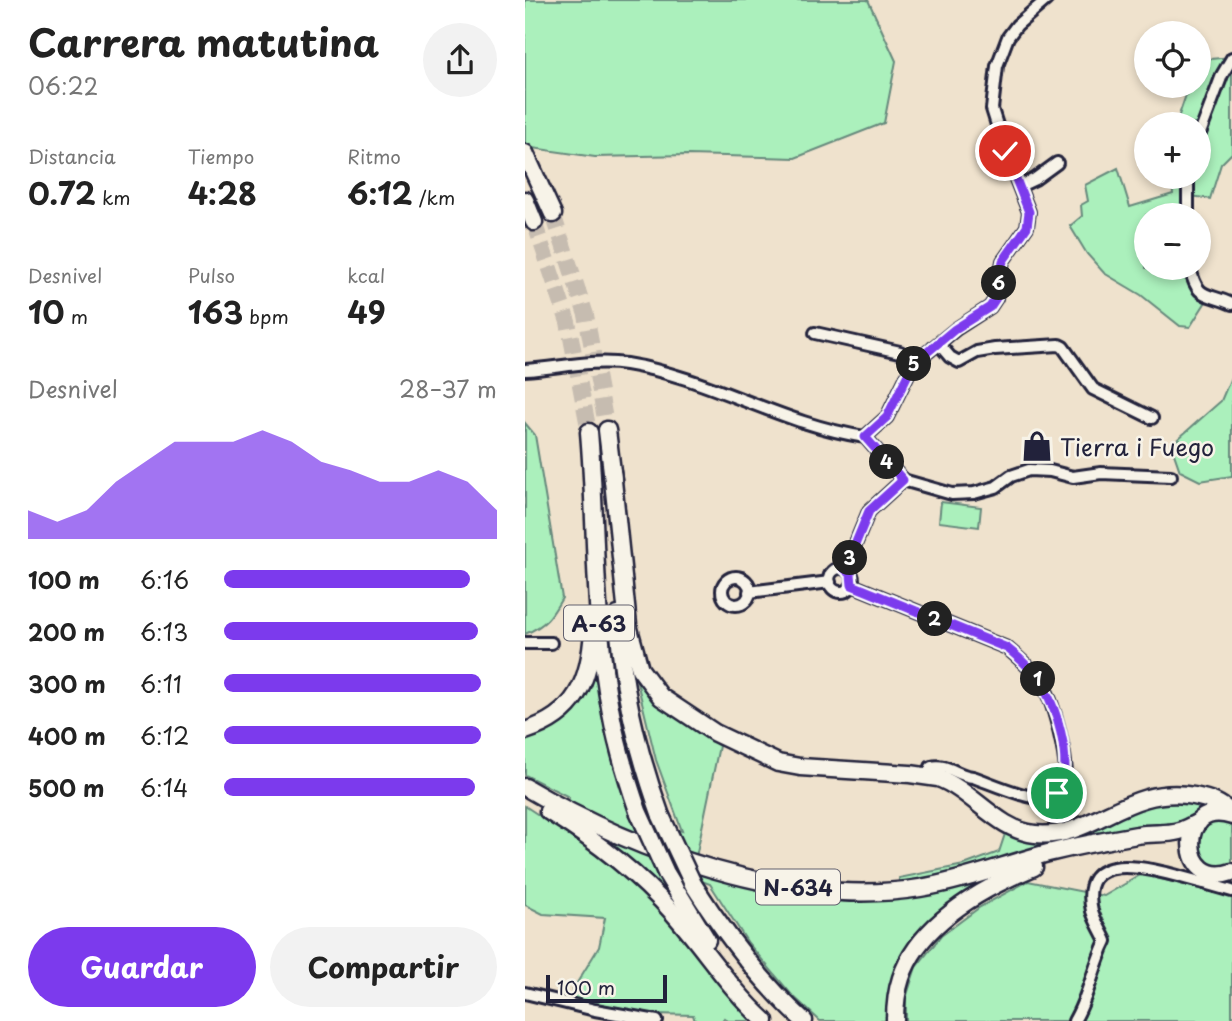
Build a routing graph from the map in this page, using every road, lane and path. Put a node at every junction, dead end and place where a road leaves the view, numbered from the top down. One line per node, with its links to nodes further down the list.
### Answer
1 (1046, 0): 6 (street)
2 (1232, 58): 3 (street)
3 (1208, 112)
4 (525, 153): 8 (highway)
5 (1057, 163): 6 (street)
6 (1020, 186): 13 (street)
7 (525, 200): 9 (highway)
8 (553, 214)
9 (534, 222)
10 (1193, 280): 11 (street)
11 (1232, 304)
12 (815, 333): 14 (street)
13 (939, 344): 14 (street); 16 (street)
14 (913, 364): 19 (street)
15 (525, 370): 19 (street)
16 (1152, 418)
17 (607, 430): 20 (highway, A-63)
18 (589, 432): 23 (highway, A-63)
19 (865, 437): 22 (street)
20 (612, 471): 31 (highway); 47 (highway, A-63, bridge)
21 (1171, 477): 22 (street)
22 (903, 480): 24 (street)
23 (595, 523): 30 (highway); 46 (highway, A-63, bridge)
24 (845, 569): 25 (street); 26 (street)
25 (830, 582): 26 (street); 27 (street)
26 (852, 585): 31 (street)
27 (749, 592)
28 (525, 643): 29 (street)
29 (551, 643)
30 (525, 731)
31 (928, 776): 33 (highway)
32 (525, 787): 38 (highway, N-634)
33 (1195, 796): 35 (highway); 36 (highway)
34 (525, 797): 45 (highway)
35 (1232, 815): 36 (highway, N-634)
36 (1202, 820): 37 (highway, N-634); 39 (highway)
37 (1154, 834): 38 (highway, N-634); 39 (highway, N-634)
38 (1083, 846): 48 (highway)
39 (1191, 850): 41 (highway, N-634)
40 (1232, 872): 41 (highway)
41 (1206, 878): 42 (street); 49 (street)
42 (1232, 891)
43 (525, 993): 44 (street)
44 (657, 1021)
45 (765, 1021)
46 (774, 1021)
47 (804, 1021)
48 (895, 1021)
49 (1074, 1021)

